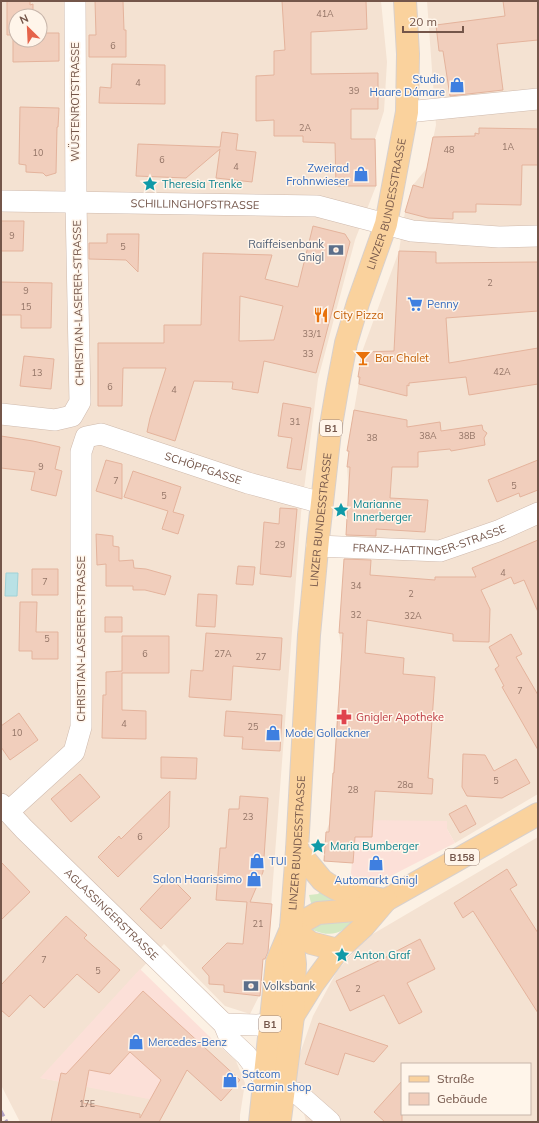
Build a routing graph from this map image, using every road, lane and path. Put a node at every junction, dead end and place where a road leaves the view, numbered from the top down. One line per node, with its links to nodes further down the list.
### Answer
1 (75, 1): 6 (street, WÜSTENROTSTRASSE)
2 (405, 1): 4 (main road, LINZER BUNDESSTRASSE / B1)
3 (538, 99): 4 (street)
4 (406, 112): 7 (main road, LINZER BUNDESSTRASSE / B1)
5 (1, 201): 6 (street, SCHILLINGHOFSTRASSE)
6 (76, 203): 7 (street, SCHILLINGHOFSTRASSE); 9 (street, CHRISTIAN-LASERER-STRASSE)
7 (386, 224): 8 (street, SCHILLINGHOFSTRASSE); 11 (main road, LINZER BUNDESSTRASSE / B1)
8 (538, 236)
9 (1, 414)
10 (86, 437): 11 (street, SCHÖPFGASSE); 14 (street, CHRISTIAN-LASERER-STRASSE)
11 (322, 503): 13 (main road, LINZER BUNDESSTRASSE / B1)
12 (538, 513): 13 (street, FRANZ-HATTINGER-STRASSE)
13 (317, 546): 16 (main road, LINZER BUNDESSTRASSE / B1)
14 (5, 808): 21 (street, AGLASSINGERSTRASSE)
15 (538, 814): 17 (main road, B158)
16 (297, 850): 17 (main road); 18 (main road, LINZER BUNDESSTRASSE / B1)
17 (386, 900): 18 (main road, B158); 19 (main road, B158)
18 (291, 928): 19 (main road); 20 (main road, LINZER BUNDESSTRASSE / B1); 22 (main road, LINZER BUNDESSTRASSE / B1)
19 (338, 950): 20 (main road, B158)
20 (293, 1016): 24 (main road, LINZER BUNDESSTRASSE / B1)
21 (224, 1024): 22 (street); 23 (street, AGLASSINGERSTRASSE)
22 (270, 1024): 23 (main road, LINZER BUNDESSTRASSE / B1)
23 (264, 1079): 25 (main road, LINZER BUNDESSTRASSE / B1)
24 (282, 1093): 26 (main road, LINZER BUNDESSTRASSE / B1); 27 (street)
25 (260, 1122)
26 (278, 1122)
27 (330, 1122)

